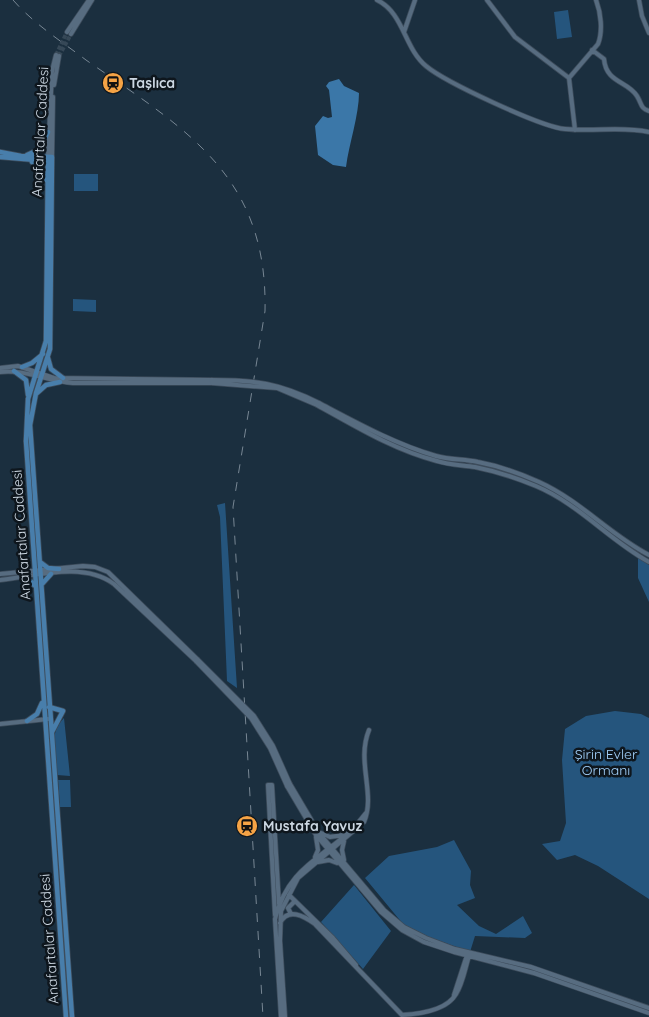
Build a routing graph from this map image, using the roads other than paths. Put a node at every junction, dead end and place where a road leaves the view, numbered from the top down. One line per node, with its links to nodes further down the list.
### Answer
1 (91, 0): 8 (street)
2 (376, 0): 7 (street)
3 (415, 0): 7 (street)
4 (487, 0): 11 (street)
5 (596, 0): 10 (street)
6 (639, 0): 9 (street)
7 (404, 32): 13 (street)
8 (69, 33)
9 (649, 33)
10 (592, 50): 11 (street); 12 (street)
11 (569, 78): 13 (street)
12 (649, 111)
13 (575, 130): 15 (street)
14 (48, 132): 18 (main road); 19 (street, Anafartalar Caddesi); 19 (street, Anafartalar Caddesi)
15 (649, 132)
16 (0, 152): 18 (main road)
17 (0, 157): 18 (main road)
18 (24, 158): 19 (main road); 20 (main road)
19 (50, 159): 20 (main road, Anafartalar Caddesi); 22 (main road, Anafartalar Caddesi)
20 (48, 186): 21 (main road, Anafartalar Caddesi)
21 (44, 353): 23 (main road); 27 (main road, Anafartalar Caddesi)
22 (48, 357): 27 (main road, Anafartalar Caddesi); 28 (main road)
23 (22, 367): 24 (street); 27 (street)
24 (0, 368)
25 (14, 371): 26 (street); 27 (street); 30 (main road)
26 (0, 372)
27 (39, 375): 28 (street); 29 (main road, Anafartalar Caddesi); 30 (main road, Anafartalar Caddesi)
28 (62, 380): 29 (main road); 31 (street, bridge)
29 (36, 393): 33 (main road, Anafartalar Caddesi)
30 (28, 400): 38 (main road, Anafartalar Caddesi)
31 (318, 404): 32 (street); 34 (street)
32 (649, 555)
33 (40, 562): 35 (main road); 36 (main road, Anafartalar Caddesi)
34 (649, 562)
35 (59, 569): 36 (street); 44 (street)
36 (40, 573): 38 (street); 39 (street); 43 (main road, Anafartalar Caddesi)
37 (0, 574): 38 (street)
38 (34, 574): 40 (street); 42 (main road, Anafartalar Caddesi)
39 (51, 574): 43 (main road); 44 (street)
40 (27, 577): 41 (street); 42 (main road)
41 (0, 580)
42 (35, 587): 45 (main road, Anafartalar Caddesi)
43 (41, 588): 46 (main road, Anafartalar Caddesi)
44 (196, 660): 53 (street, bridge)
45 (43, 702): 48 (main road, Anafartalar Caddesi); 49 (main road)
46 (49, 707): 47 (main road, Anafartalar Caddesi); 52 (main road)
47 (50, 719): 48 (street); 52 (main road, Anafartalar Caddesi)
48 (44, 720): 49 (street); 71 (main road, Anafartalar Caddesi)
49 (27, 721): 50 (street)
50 (0, 724)
51 (369, 730): 54 (street)
52 (51, 732): 72 (main road, Anafartalar Caddesi)
53 (318, 834): 54 (street); 55 (street); 56 (street)
54 (346, 836): 55 (street); 58 (street)
55 (330, 849): 56 (street); 57 (street); 58 (street)
56 (315, 861): 57 (street); 60 (street); 61 (street)
57 (341, 866): 67 (street)
58 (347, 867): 67 (street)
59 (277, 886): 60 (street); 63 (street); 65 (street)
60 (287, 889): 63 (street)
61 (289, 895): 62 (street); 65 (street)
62 (294, 902): 64 (street); 68 (street)
63 (279, 905): 65 (street)
64 (291, 914): 66 (street); 68 (street)
65 (278, 919): 66 (street); 73 (street)
66 (280, 925): 73 (street)
67 (468, 954): 68 (street); 69 (street); 70 (street)
68 (357, 967)
69 (649, 1008)
70 (649, 1013)
71 (66, 1017)
72 (72, 1017)
73 (283, 1017)

